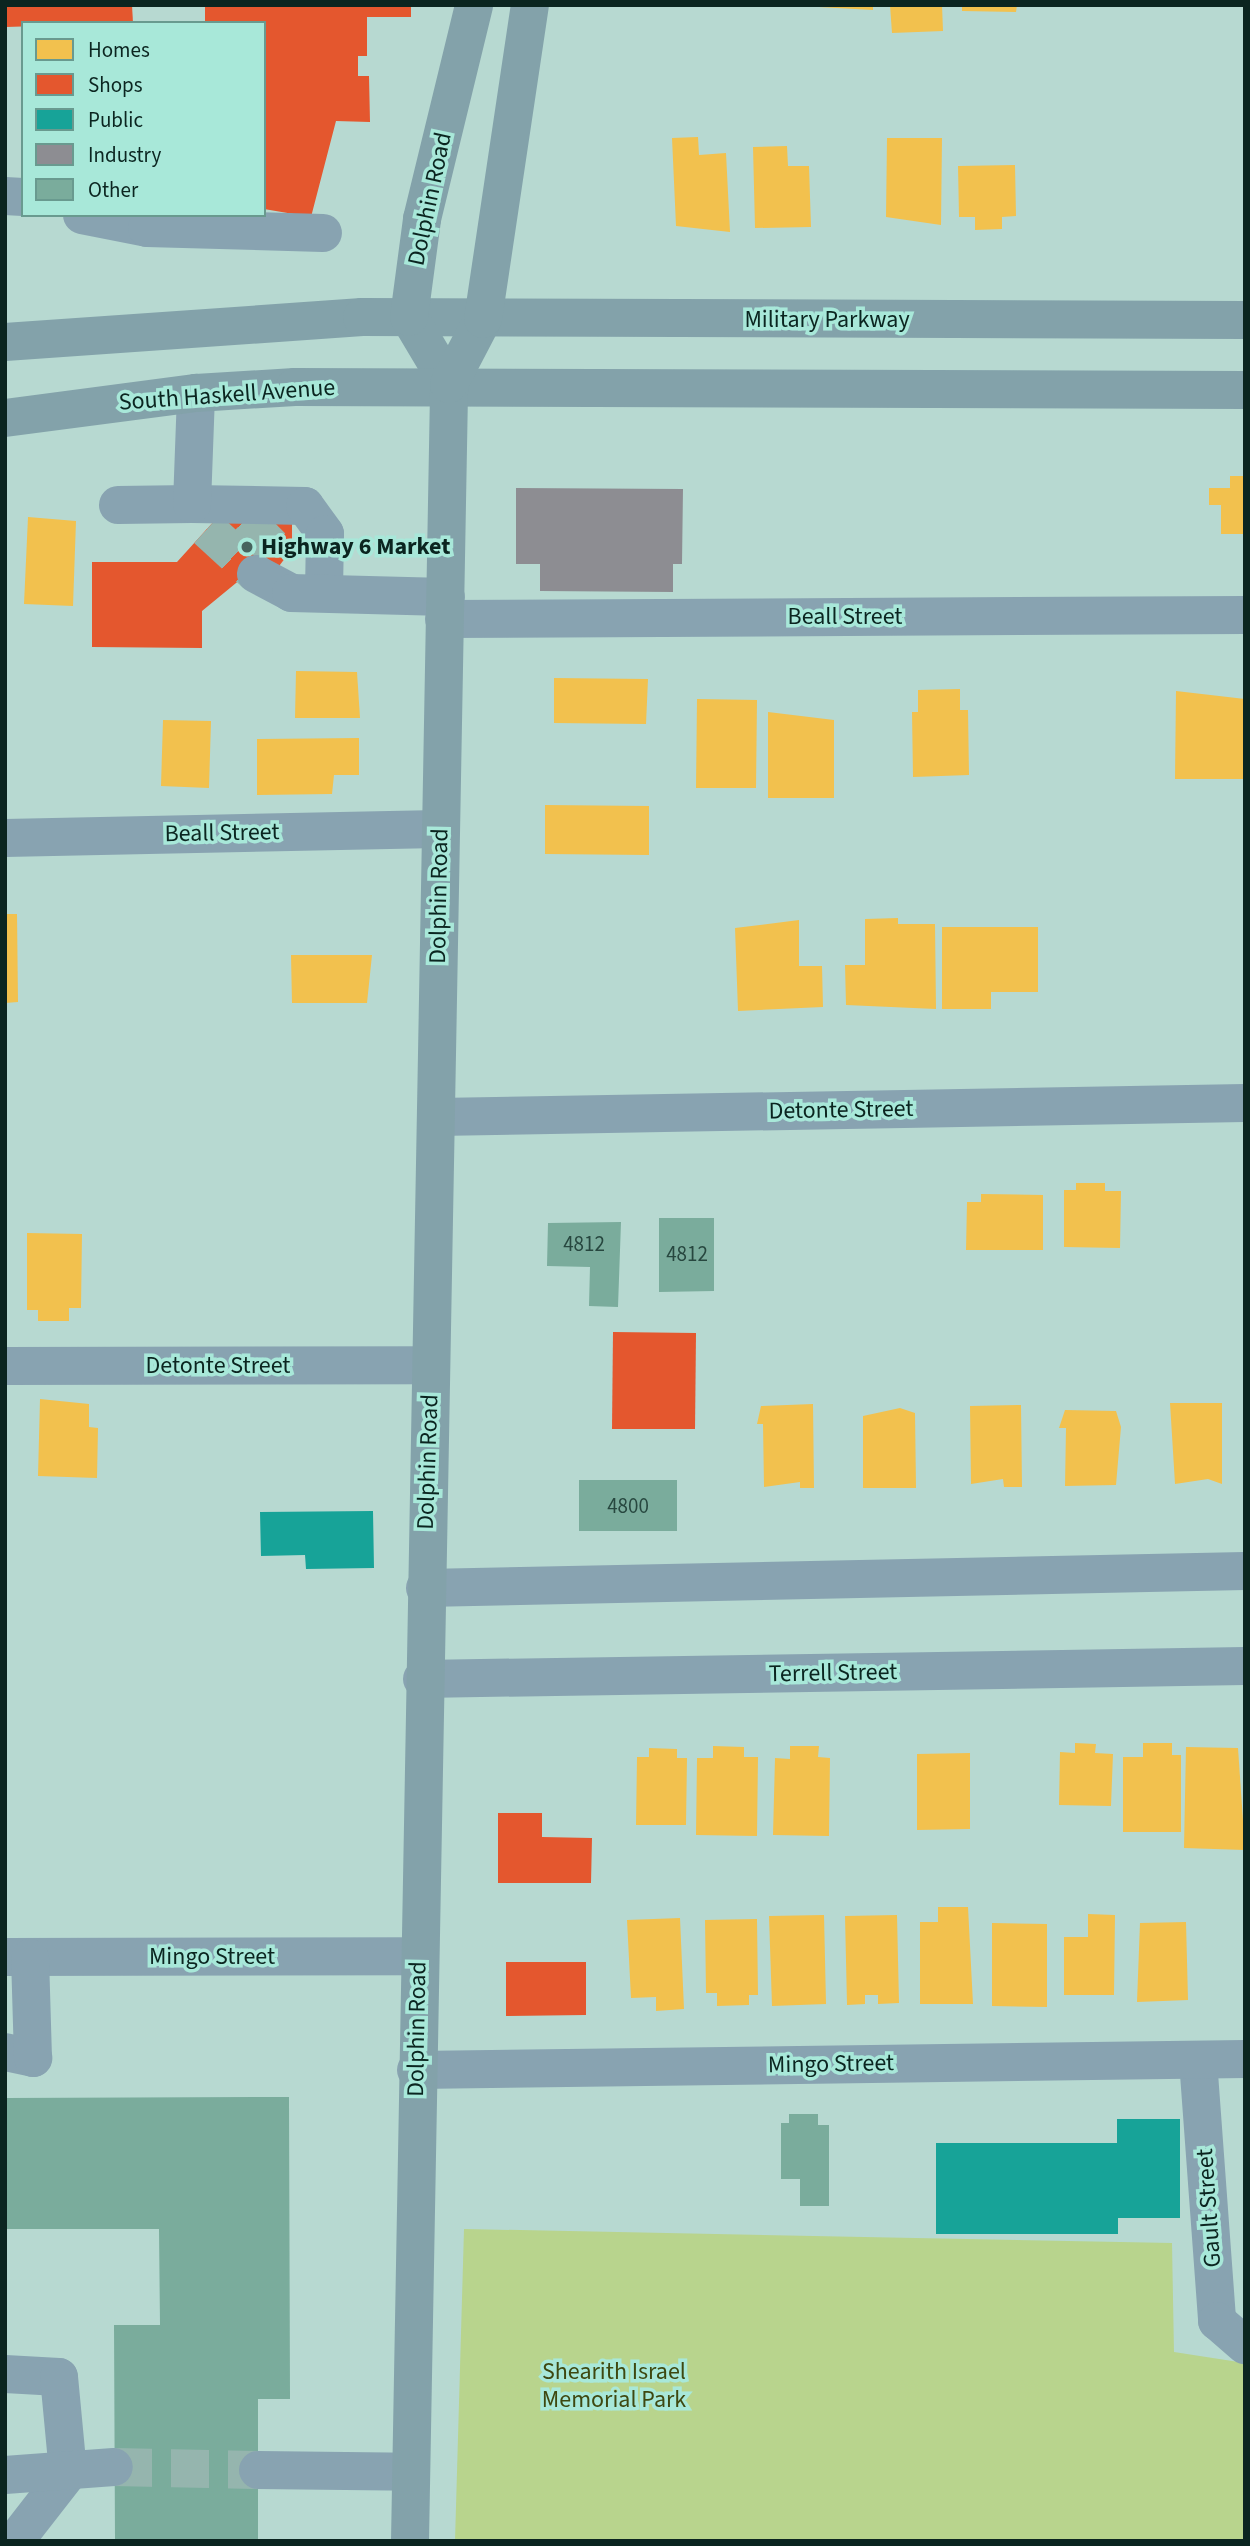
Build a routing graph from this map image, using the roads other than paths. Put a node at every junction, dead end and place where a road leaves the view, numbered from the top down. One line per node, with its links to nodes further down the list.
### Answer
1 (474, 5): 5 (main road, Dolphin Road)
2 (530, 5): 6 (main road, Dolphin Road)
3 (92, 217): 4 (street)
4 (323, 233)
5 (409, 317): 6 (main road, Military Parkway); 8 (main road); 9 (main road)
6 (483, 319): 7 (main road, Military Parkway); 9 (main road, Dolphin Road)
7 (1245, 320)
8 (5, 342)
9 (449, 384): 10 (main road); 11 (main road, South Haskell Avenue); 17 (main road, Dolphin Road)
10 (1245, 390)
11 (196, 393): 12 (main road, South Haskell Avenue); 14 (street)
12 (5, 418)
13 (118, 505): 14 (street)
14 (219, 514): 16 (street)
15 (270, 566): 16 (street, Beall Street)
16 (324, 585): 17 (street, Beall Street)
17 (445, 608): 18 (street, Beall Street); 19 (main road, Dolphin Road)
18 (1245, 615)
19 (439, 829): 20 (street, Beall Street); 22 (main road, Dolphin Road)
20 (5, 838)
21 (1245, 1104): 22 (street, Detonte Street)
22 (437, 1117): 23 (main road, Dolphin Road)
23 (431, 1365): 24 (street, Detonte Street); 26 (main road, Dolphin Road)
24 (5, 1366)
25 (1245, 1571): 26 (street)
26 (425, 1588): 28 (main road, Dolphin Road)
27 (1245, 1666): 28 (street, Terrell Street)
28 (422, 1679): 29 (main road, Dolphin Road)
29 (418, 1956): 30 (street, Mingo Street); 34 (main road, Dolphin Road)
30 (18, 1957): 31 (street)
31 (5, 2052)
32 (1245, 2059): 33 (street, Mingo Street)
33 (1198, 2060): 34 (street, Mingo Street); 35 (street, Gault Street)
34 (416, 2070): 39 (main road, Dolphin Road)
35 (1245, 2345)
36 (5, 2374): 40 (street)
37 (114, 2467): 40 (street)
38 (258, 2470): 39 (street)
39 (411, 2472): 43 (main road, Dolphin Road)
40 (68, 2473): 41 (street); 42 (street)
41 (5, 2475)
42 (15, 2541)
43 (410, 2541)

